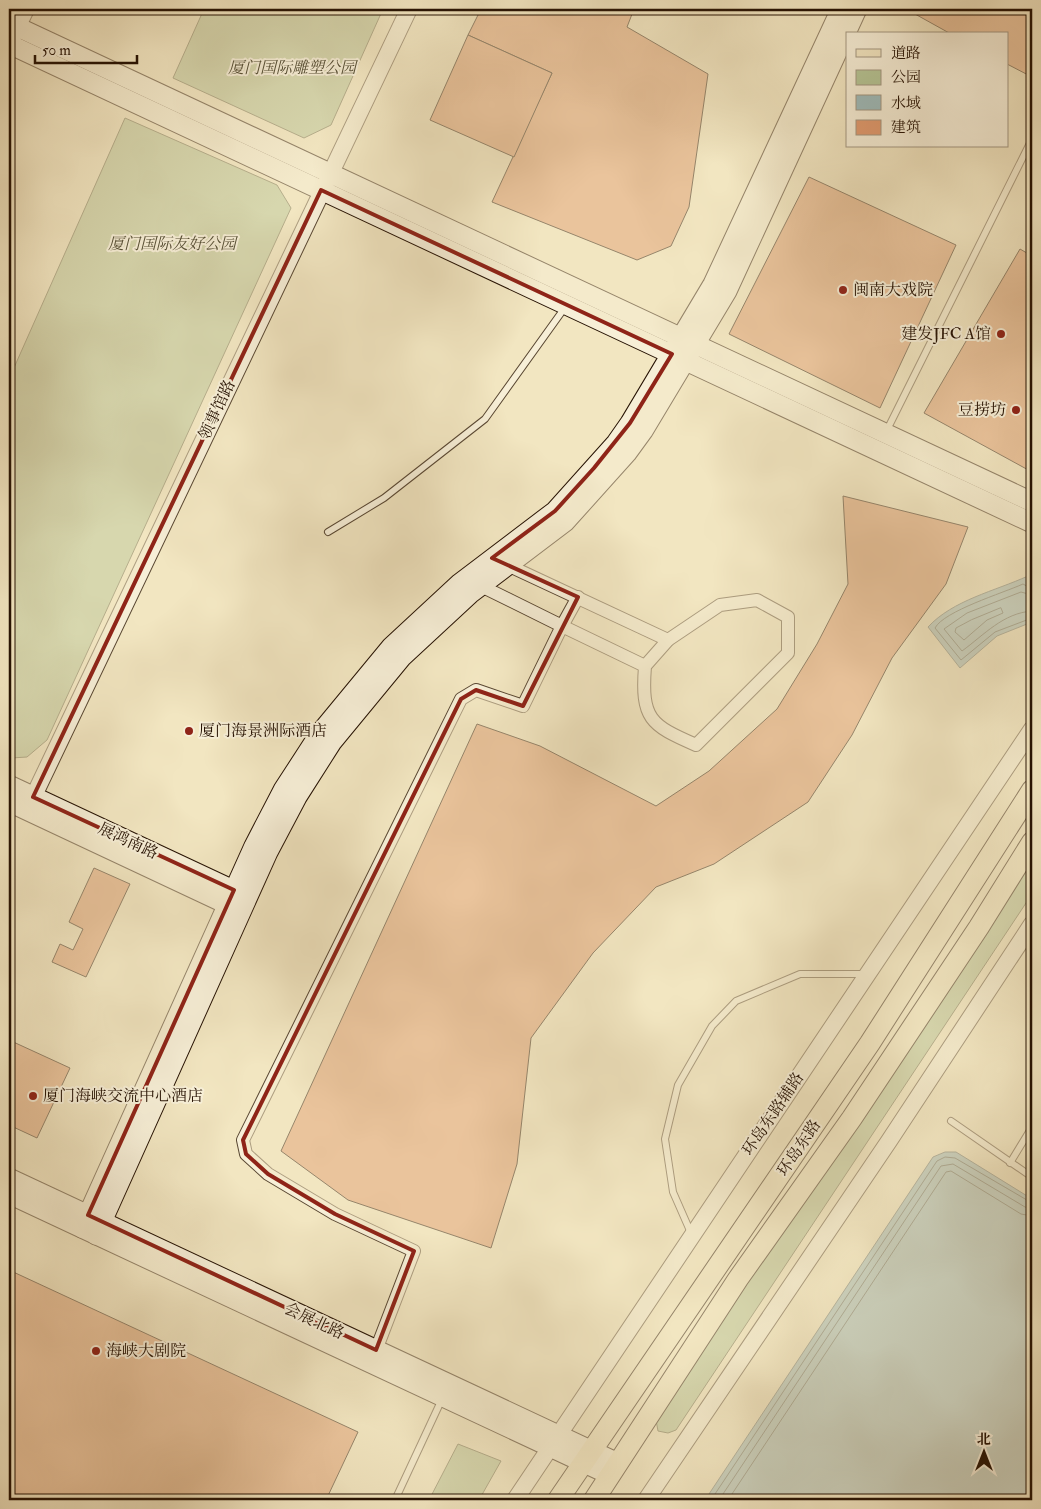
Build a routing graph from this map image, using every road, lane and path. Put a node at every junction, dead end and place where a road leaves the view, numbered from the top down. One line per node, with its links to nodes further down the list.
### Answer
1 (26, 9): 5 (street)
2 (409, 9): 10 (street, 领事馆路)
3 (841, 9): 13 (main road)
4 (857, 9): 6 (main road)
5 (13, 25): 8 (street); 10 (main road)
6 (846, 32)
7 (846, 33): 13 (main road)
8 (9, 44): 11 (main road)
9 (1032, 139): 15 (lane)
10 (330, 173): 11 (street, 领事馆路); 13 (main road)
11 (322, 190): 12 (main road); 29 (street, 领事馆路)
12 (567, 305): 14 (main road); 18 (lane)
13 (689, 341): 14 (main road); 15 (main road)
14 (679, 357): 17 (main road); 19 (main road)
15 (885, 433): 16 (main road)
16 (1032, 502)
17 (1032, 523)
18 (328, 532)
19 (500, 562): 20 (main road); 21 (street)
20 (473, 582): 22 (street); 31 (main road)
21 (578, 597): 22 (street); 23 (street)
22 (562, 626): 24 (street); 42 (street)
23 (668, 640): 24 (street); 24 (street)
24 (645, 666)
25 (1032, 729): 33 (street, 环岛东路辅路)
26 (9, 785): 29 (main road, 展鸿南路)
27 (1032, 790): 45 (main road, 环岛东路)
28 (9, 802): 29 (main road, 展鸿南路)
29 (30, 804): 31 (main road, 展鸿南路)
30 (1032, 842): 46 (main road, 环岛东路)
31 (237, 901): 40 (main road)
32 (1032, 924): 53 (street)
33 (868, 974): 41 (street, 环岛东路辅路); 41 (lane)
34 (951, 1121): 36 (lane)
35 (1032, 1127): 36 (lane)
36 (1010, 1163): 37 (lane)
37 (1032, 1177)
38 (9, 1178): 40 (main road, 会展北路)
39 (9, 1194): 40 (main road, 会展北路)
40 (92, 1225): 42 (main road, 会展北路); 43 (main road, 会展北路)
41 (692, 1236): 44 (street, 环岛东路辅路)
42 (376, 1350): 44 (main road, 会展北路)
43 (443, 1397): 44 (main road, 会展北路); 48 (lane)
44 (556, 1442): 45 (main road, 会展北路); 49 (street, 环岛东路辅路)
45 (589, 1457): 46 (main road, 会展北路); 47 (main road, 环岛东路)
46 (614, 1469): 51 (main road, 环岛东路); 52 (main road)
47 (562, 1494): 50 (main road)
48 (395, 1500)
49 (516, 1500)
50 (586, 1500)
51 (594, 1500)
52 (609, 1500)
53 (646, 1500)

